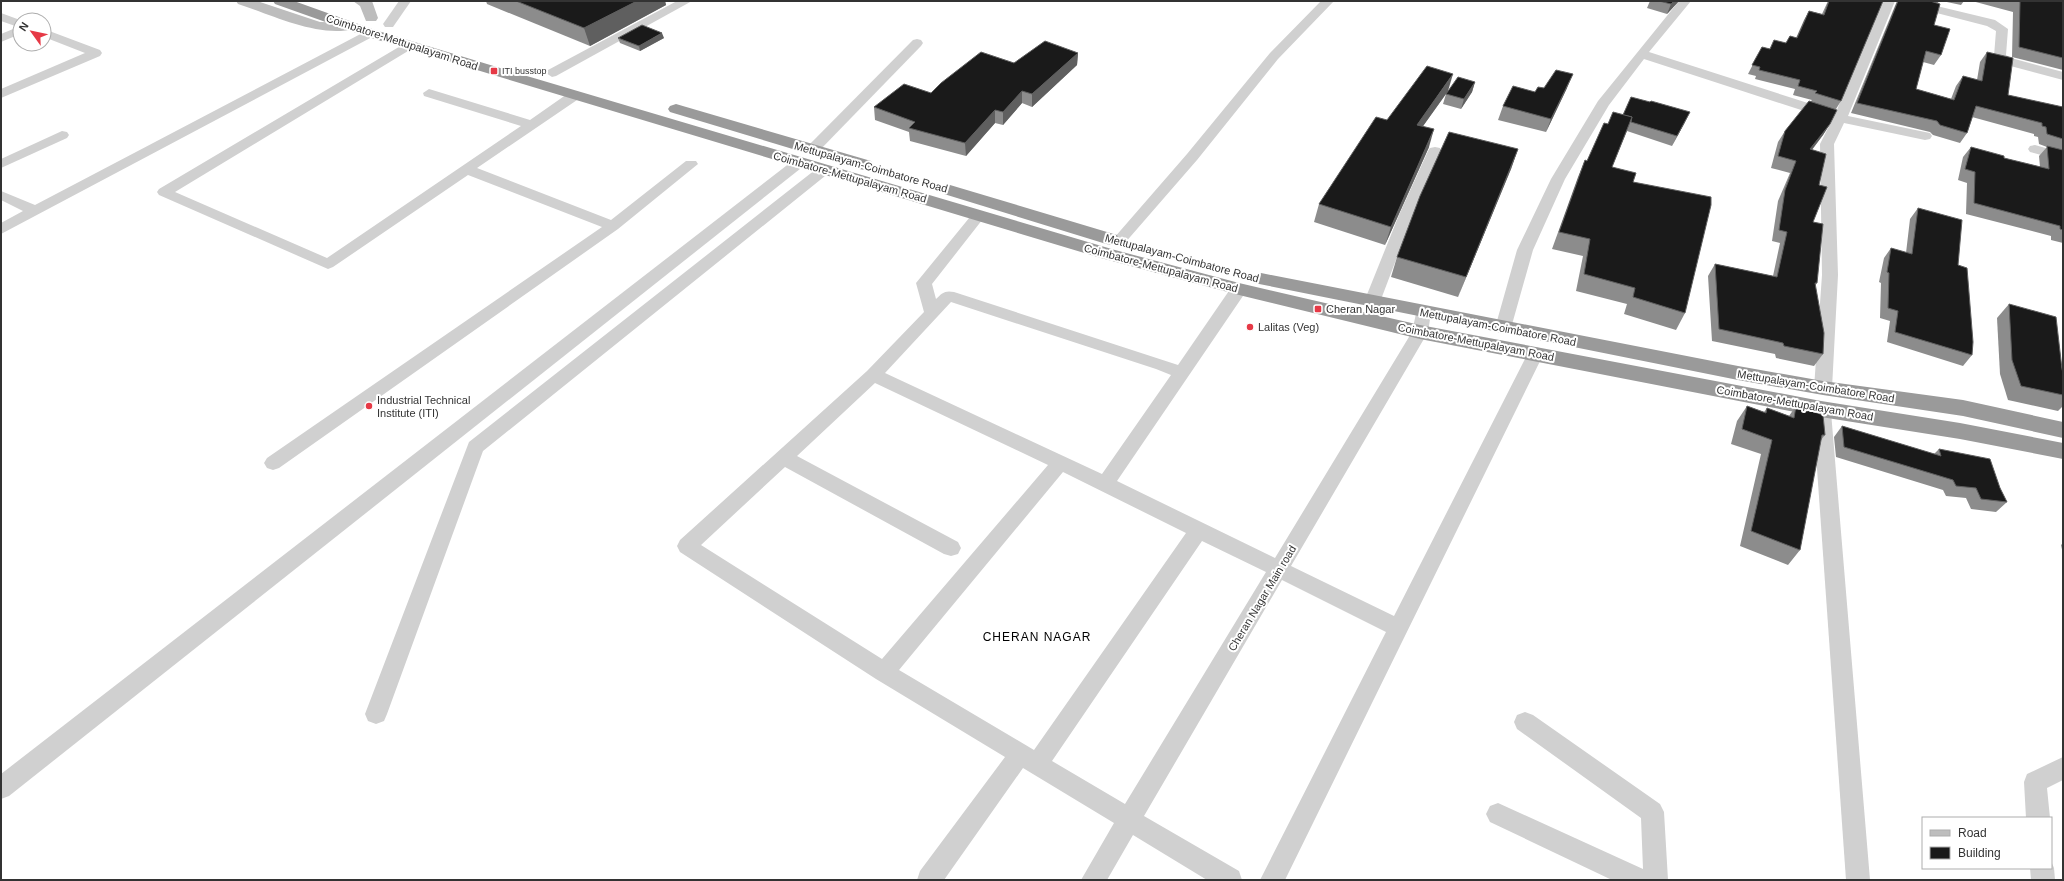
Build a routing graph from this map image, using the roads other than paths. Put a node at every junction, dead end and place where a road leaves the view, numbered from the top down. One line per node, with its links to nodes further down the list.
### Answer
1 (243, 1): 14 (street)
2 (280, 1): 14 (highway, Coimbatore-Mettupalayam Road)
3 (321, 1): 15 (highway, Mettupalayam-Coimbatore Road)
4 (360, 1): 15 (street)
5 (405, 1): 13 (street)
6 (686, 1): 22 (street)
7 (1328, 1): 46 (street)
8 (1685, 1): 21 (street)
9 (1889, 1): 27 (street)
10 (1902, 1): 23 (street)
11 (1, 17): 12 (street)
12 (12, 21)
13 (389, 24): 15 (highway, Mettupalayam-Coimbatore Road); 22 (highway, Mettupalayam-Coimbatore Road)
14 (349, 26): 15 (highway, Coimbatore-Mettupalayam Road)
15 (371, 26): 20 (highway, Coimbatore-Mettupalayam Road); 42 (street)
16 (12, 33): 18 (street)
17 (52, 36): 25 (street)
18 (1, 38)
19 (917, 43): 33 (street)
20 (409, 45): 26 (highway, Coimbatore-Mettupalayam Road); 37 (street)
21 (1641, 54): 27 (street); 51 (street)
22 (552, 72): 33 (highway, Mettupalayam-Coimbatore Road)
23 (2063, 76)
24 (429, 93): 28 (street)
25 (1, 94)
26 (575, 95): 28 (street); 33 (highway, Coimbatore-Mettupalayam Road)
27 (1840, 118): 30 (street); 55 (street)
28 (532, 125): 37 (street)
29 (62, 135): 35 (street)
30 (1925, 136)
31 (2035, 149): 34 (street)
32 (1434, 151): 48 (street)
33 (806, 156): 38 (highway, Coimbatore-Mettupalayam Road); 39 (highway, Mettupalayam-Coimbatore Road); 71 (street)
34 (2063, 157)
35 (1, 164)
36 (691, 164): 44 (street)
37 (466, 169): 44 (street)
38 (825, 169): 43 (highway, Coimbatore-Mettupalayam Road); 67 (street)
39 (880, 170)
40 (932, 185): 46 (highway, Mettupalayam-Coimbatore Road)
41 (1, 195): 42 (street)
42 (35, 211): 45 (street)
43 (980, 215): 47 (highway, Coimbatore-Mettupalayam Road); 49 (street)
44 (613, 226): 59 (street)
45 (1, 229)
46 (1119, 241): 48 (highway, Mettupalayam-Coimbatore Road)
47 (1238, 289): 50 (highway, Coimbatore-Mettupalayam Road); 53 (street)
48 (1372, 302): 50 (highway, Mettupalayam-Coimbatore Road)
49 (932, 312): 53 (street); 54 (street)
50 (1422, 322): 51 (highway, Mettupalayam-Coimbatore Road); 52 (highway, Coimbatore-Mettupalayam Road); 64 (street, Cheran Nagar Main road)
51 (1503, 328): 55 (highway, Mettupalayam-Coimbatore Road)
52 (1536, 353): 55 (highway, Coimbatore-Mettupalayam Road); 65 (street)
53 (1181, 373): 61 (street)
54 (872, 375): 58 (street); 60 (street)
55 (1822, 399): 56 (highway, Mettupalayam-Coimbatore Road); 57 (highway, Coimbatore-Mettupalayam Road); 82 (street)
56 (2063, 430)
57 (2063, 452)
58 (783, 457): 63 (street); 66 (street)
59 (273, 463)
60 (1060, 463): 61 (street); 66 (street)
61 (1105, 484): 62 (street)
62 (1199, 530): 64 (street); 69 (street)
63 (951, 548)
64 (1278, 570): 65 (street); 74 (street, Cheran Nagar Main road)
65 (1398, 628): 79 (street)
66 (884, 672): 69 (street)
67 (376, 714)
68 (1525, 722): 81 (street)
69 (1029, 759): 74 (street); 76 (street)
70 (2063, 768): 73 (street)
71 (1, 788)
72 (1498, 814): 80 (street)
73 (2038, 817)
74 (1130, 819): 77 (street, Cheran Nagar Main road); 78 (street)
75 (2042, 869): 83 (street)
76 (929, 880)
77 (1093, 880)
78 (1230, 880)
79 (1272, 880)
80 (1639, 880)
81 (1656, 880)
82 (1858, 880)
83 (2042, 880)

